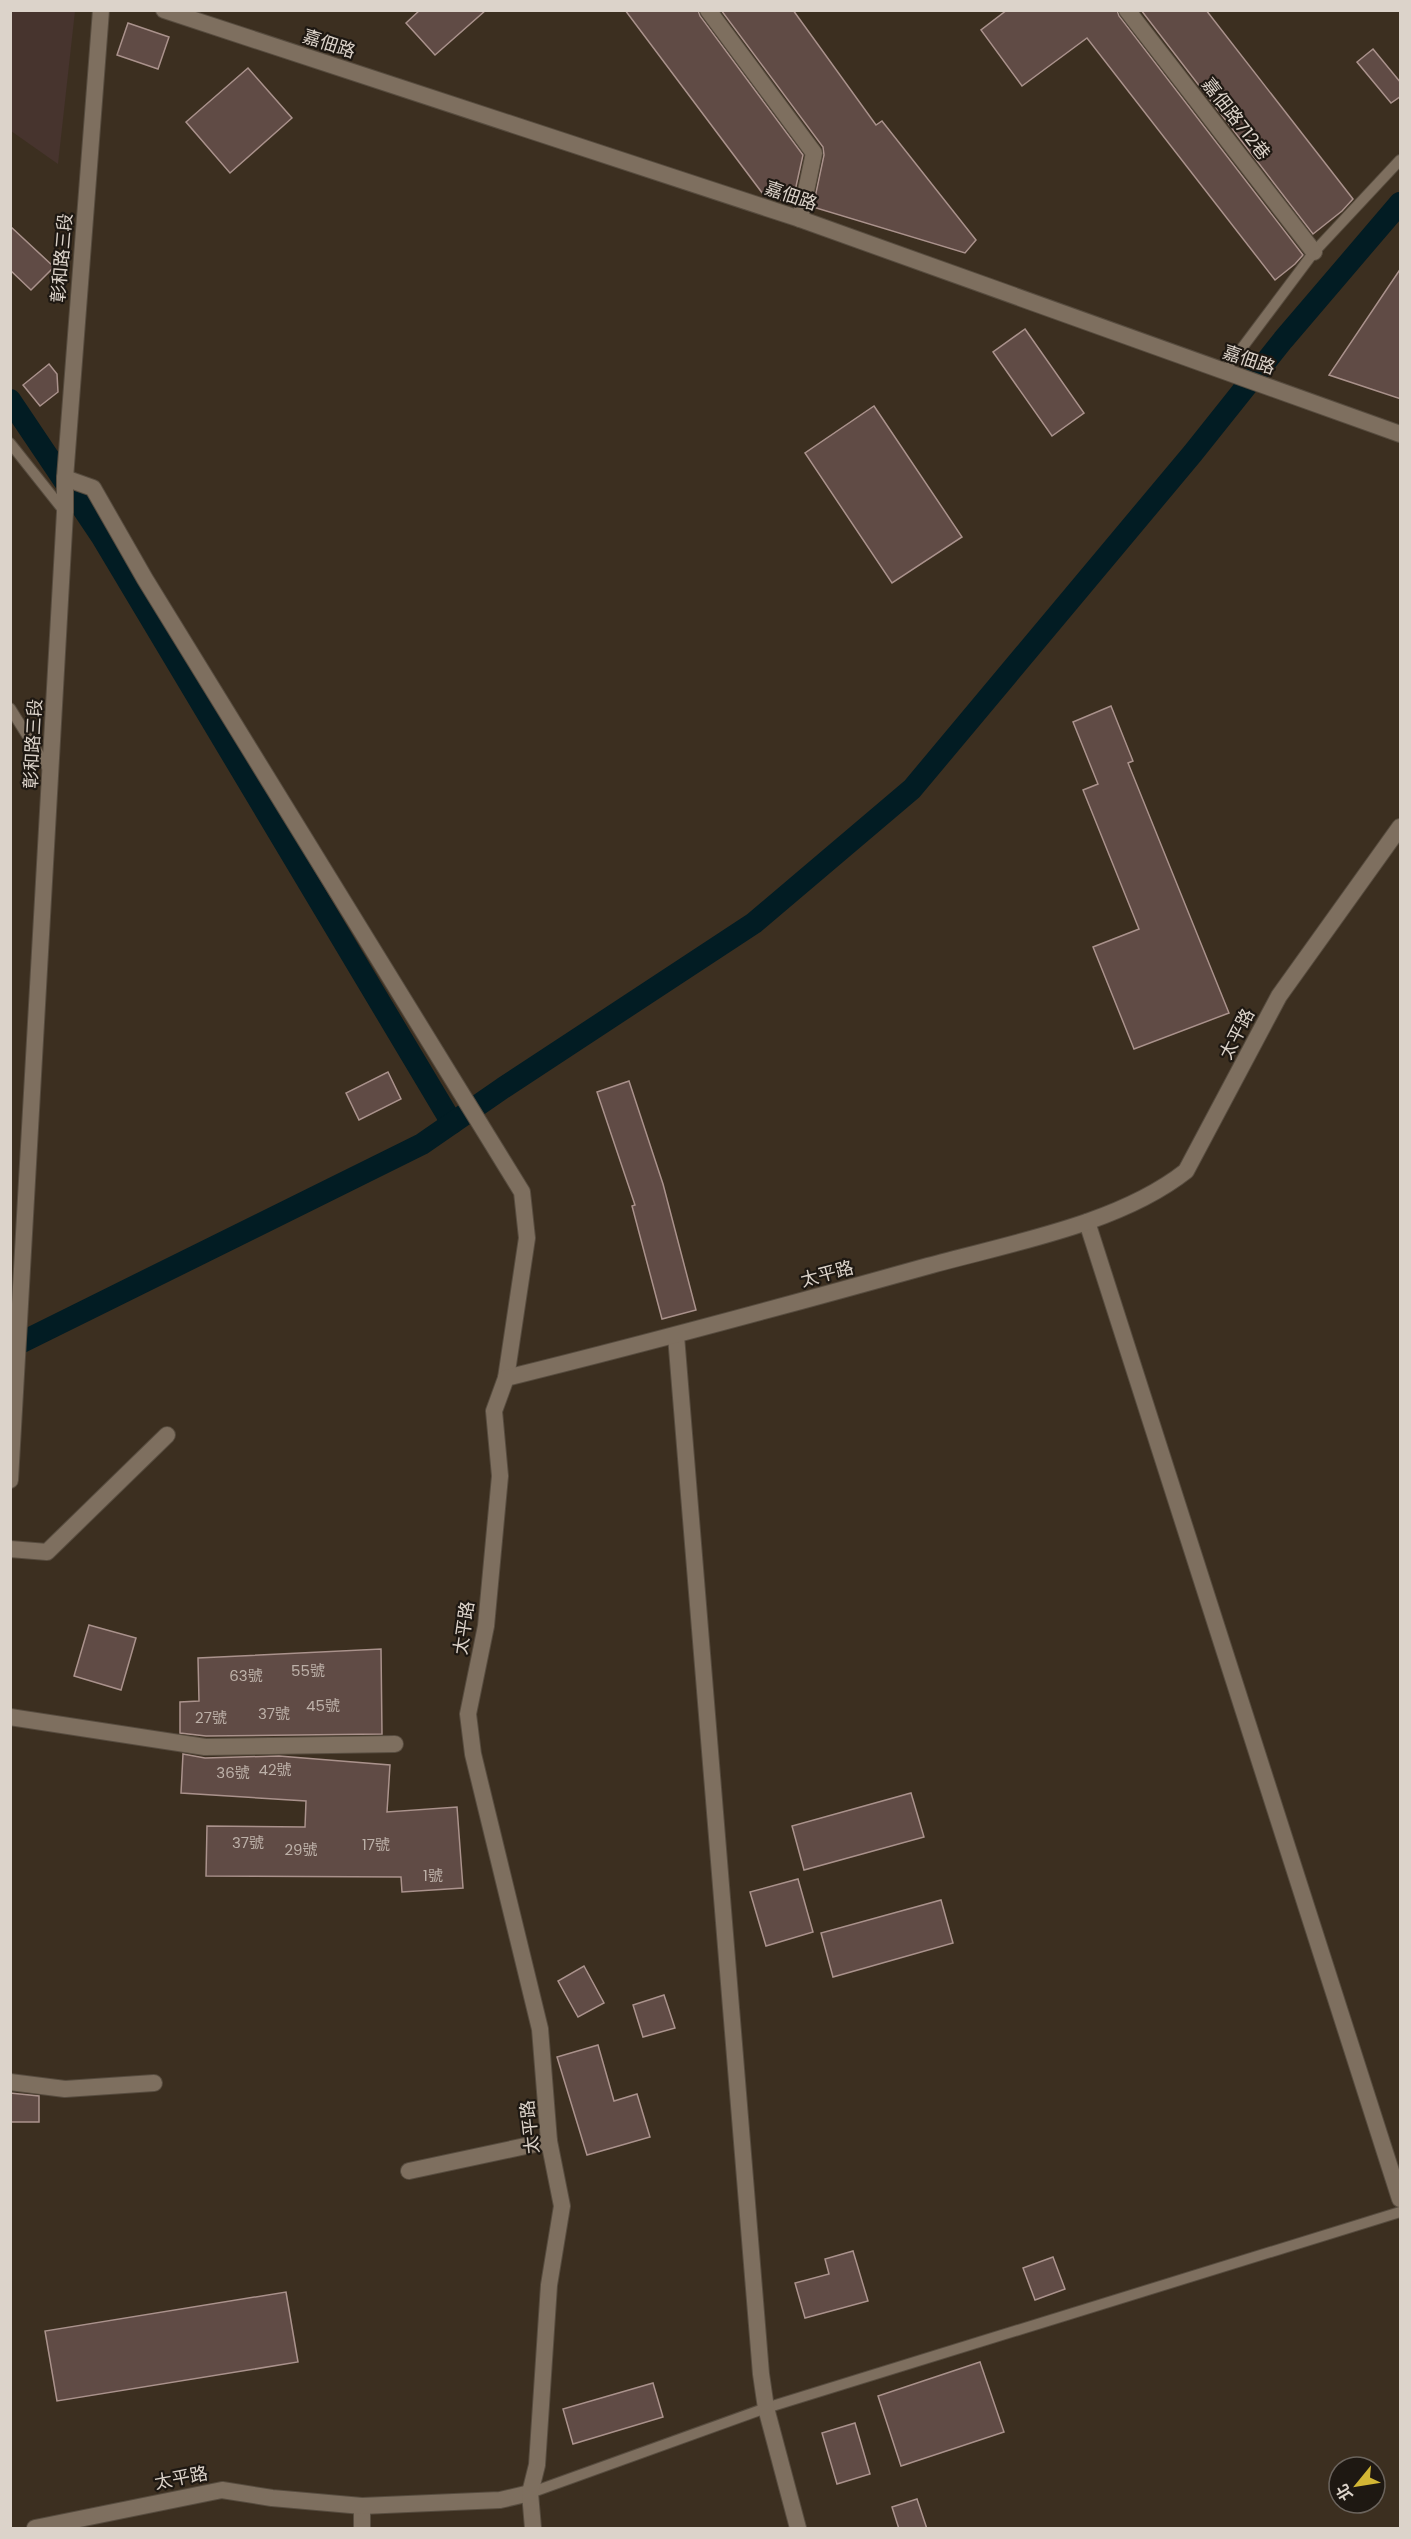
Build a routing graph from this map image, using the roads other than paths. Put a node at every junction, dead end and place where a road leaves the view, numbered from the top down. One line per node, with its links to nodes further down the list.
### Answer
1 (101, 10): 11 (street, 彰和路三段)
2 (164, 10): 6 (street, 嘉佃路)
3 (708, 10): 6 (street)
4 (1127, 10): 7 (street, 嘉佃路712巷)
5 (1401, 159): 7 (lane)
6 (800, 219): 8 (street, 嘉佃路)
7 (1314, 252): 8 (lane)
8 (1224, 372): 9 (street, 嘉佃路)
9 (1401, 434)
10 (10, 443): 12 (lane)
11 (65, 478): 12 (street, 彰和路三段); 19 (street)
12 (65, 513): 14 (street, 彰和路三段)
13 (10, 708): 14 (lane)
14 (51, 774): 18 (street, 彰和路三段)
15 (1401, 827): 16 (street, 太平路)
16 (1087, 1222): 17 (street, 太平路); 29 (street)
17 (676, 1336): 19 (street, 太平路); 31 (street)
18 (15, 1357): 21 (street, 彰和路三段)
19 (506, 1378): 27 (street, 太平路)
20 (168, 1435): 22 (street)
21 (10, 1480)
22 (10, 1548)
23 (10, 1717): 24 (street)
24 (394, 1744)
25 (10, 2082): 26 (street)
26 (154, 2083)
27 (549, 2141): 28 (street); 32 (street, 太平路)
28 (409, 2171)
29 (1401, 2199)
30 (1401, 2212): 31 (lane)
31 (766, 2408): 32 (lane); 37 (street)
32 (530, 2493): 33 (street, 太平路); 36 (street)
33 (362, 2506): 34 (street, 太平路); 35 (street)
34 (35, 2529)
35 (362, 2529)
36 (533, 2529)
37 (798, 2529)

